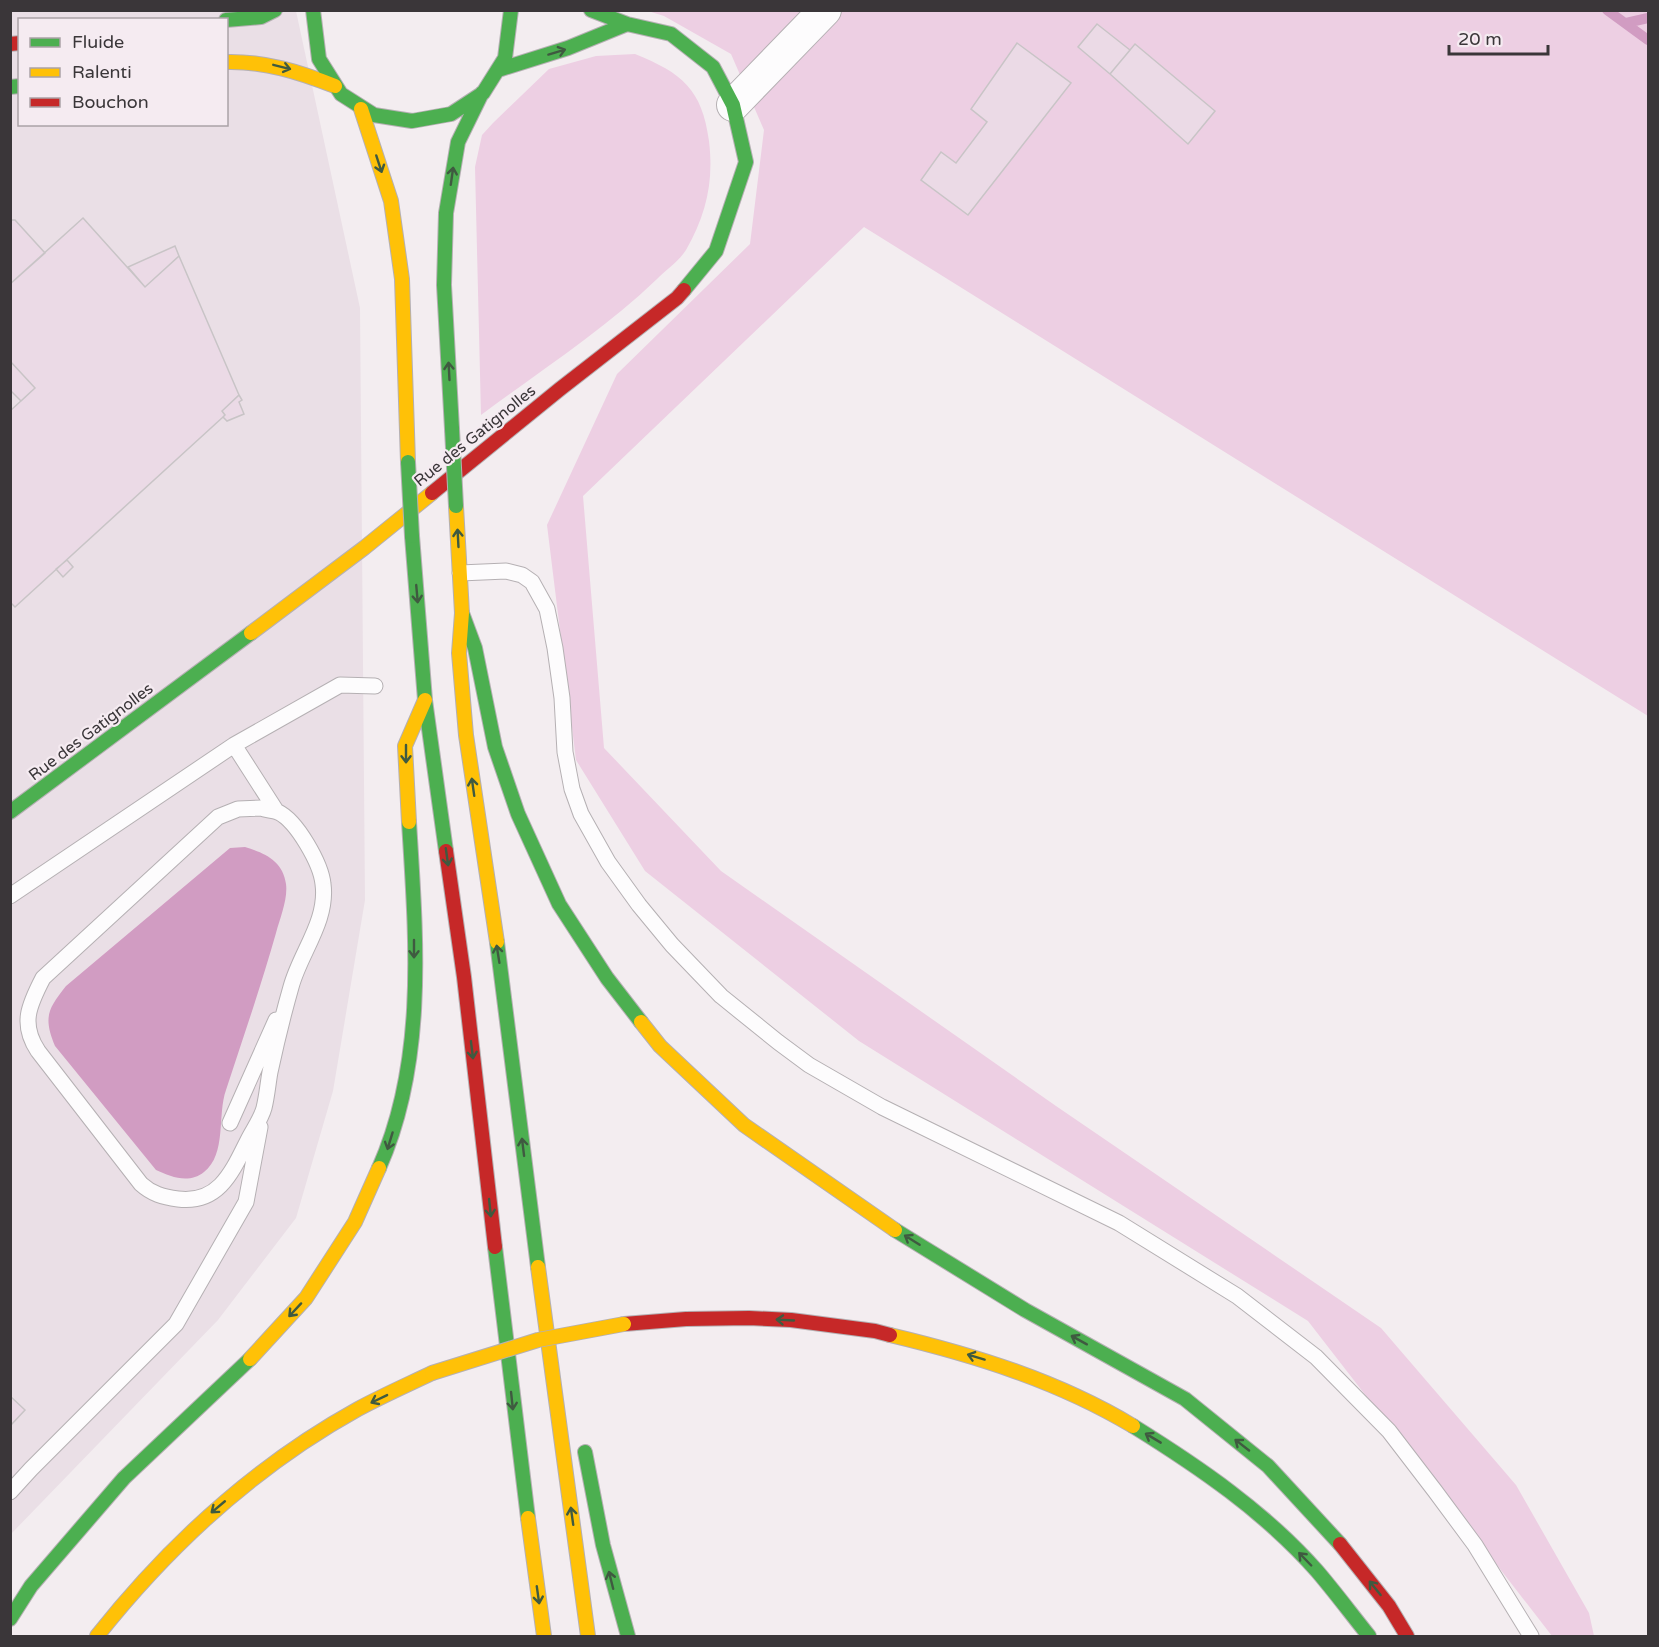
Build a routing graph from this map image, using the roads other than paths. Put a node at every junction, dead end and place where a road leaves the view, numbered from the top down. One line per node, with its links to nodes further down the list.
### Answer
1 (275, 10): 6 (main road)
2 (313, 10): 10 (main road)
3 (511, 10): 9 (main road)
4 (591, 10): 7 (main road, Rue des Gatignolles)
5 (825, 10): 12 (street)
6 (228, 20)
7 (627, 24): 9 (main road, one-way to 7); 12 (main road, Rue des Gatignolles)
8 (228, 62): 10 (main road, one-way to 10)
9 (501, 69): 11 (main road)
10 (335, 86): 13 (main road)
11 (482, 93): 13 (main road); 14 (main road, one-way to 11, bridge)
12 (733, 105): 19 (main road, Rue des Gatignolles)
13 (361, 109): 17 (main road, one-way to 17, bridge)
14 (460, 573): 15 (main road); 36 (lane)
15 (462, 613): 25 (main road, one-way to 15); 35 (main road, one-way to 15)
16 (375, 686): 18 (lane)
17 (425, 700): 29 (main road, one-way to 29); 31 (main road, one-way to 31)
18 (234, 745): 20 (lane); 21 (lane)
19 (10, 812)
20 (277, 812): 22 (lane); 23 (lane)
21 (10, 896)
22 (291, 984): 23 (lane); 24 (lane)
23 (264, 1109): 28 (lane)
24 (230, 1123)
25 (541, 1288): 26 (main road); 32 (main road, one-way to 25)
26 (567, 1353)
27 (582, 1440): 33 (main road, one-way to 27)
28 (10, 1492)
29 (10, 1618)
30 (97, 1636): 34 (main road, one-way to 30, bridge)
31 (543, 1636)
32 (588, 1636)
33 (628, 1636)
34 (1369, 1636)
35 (1407, 1636)
36 (1531, 1636)

